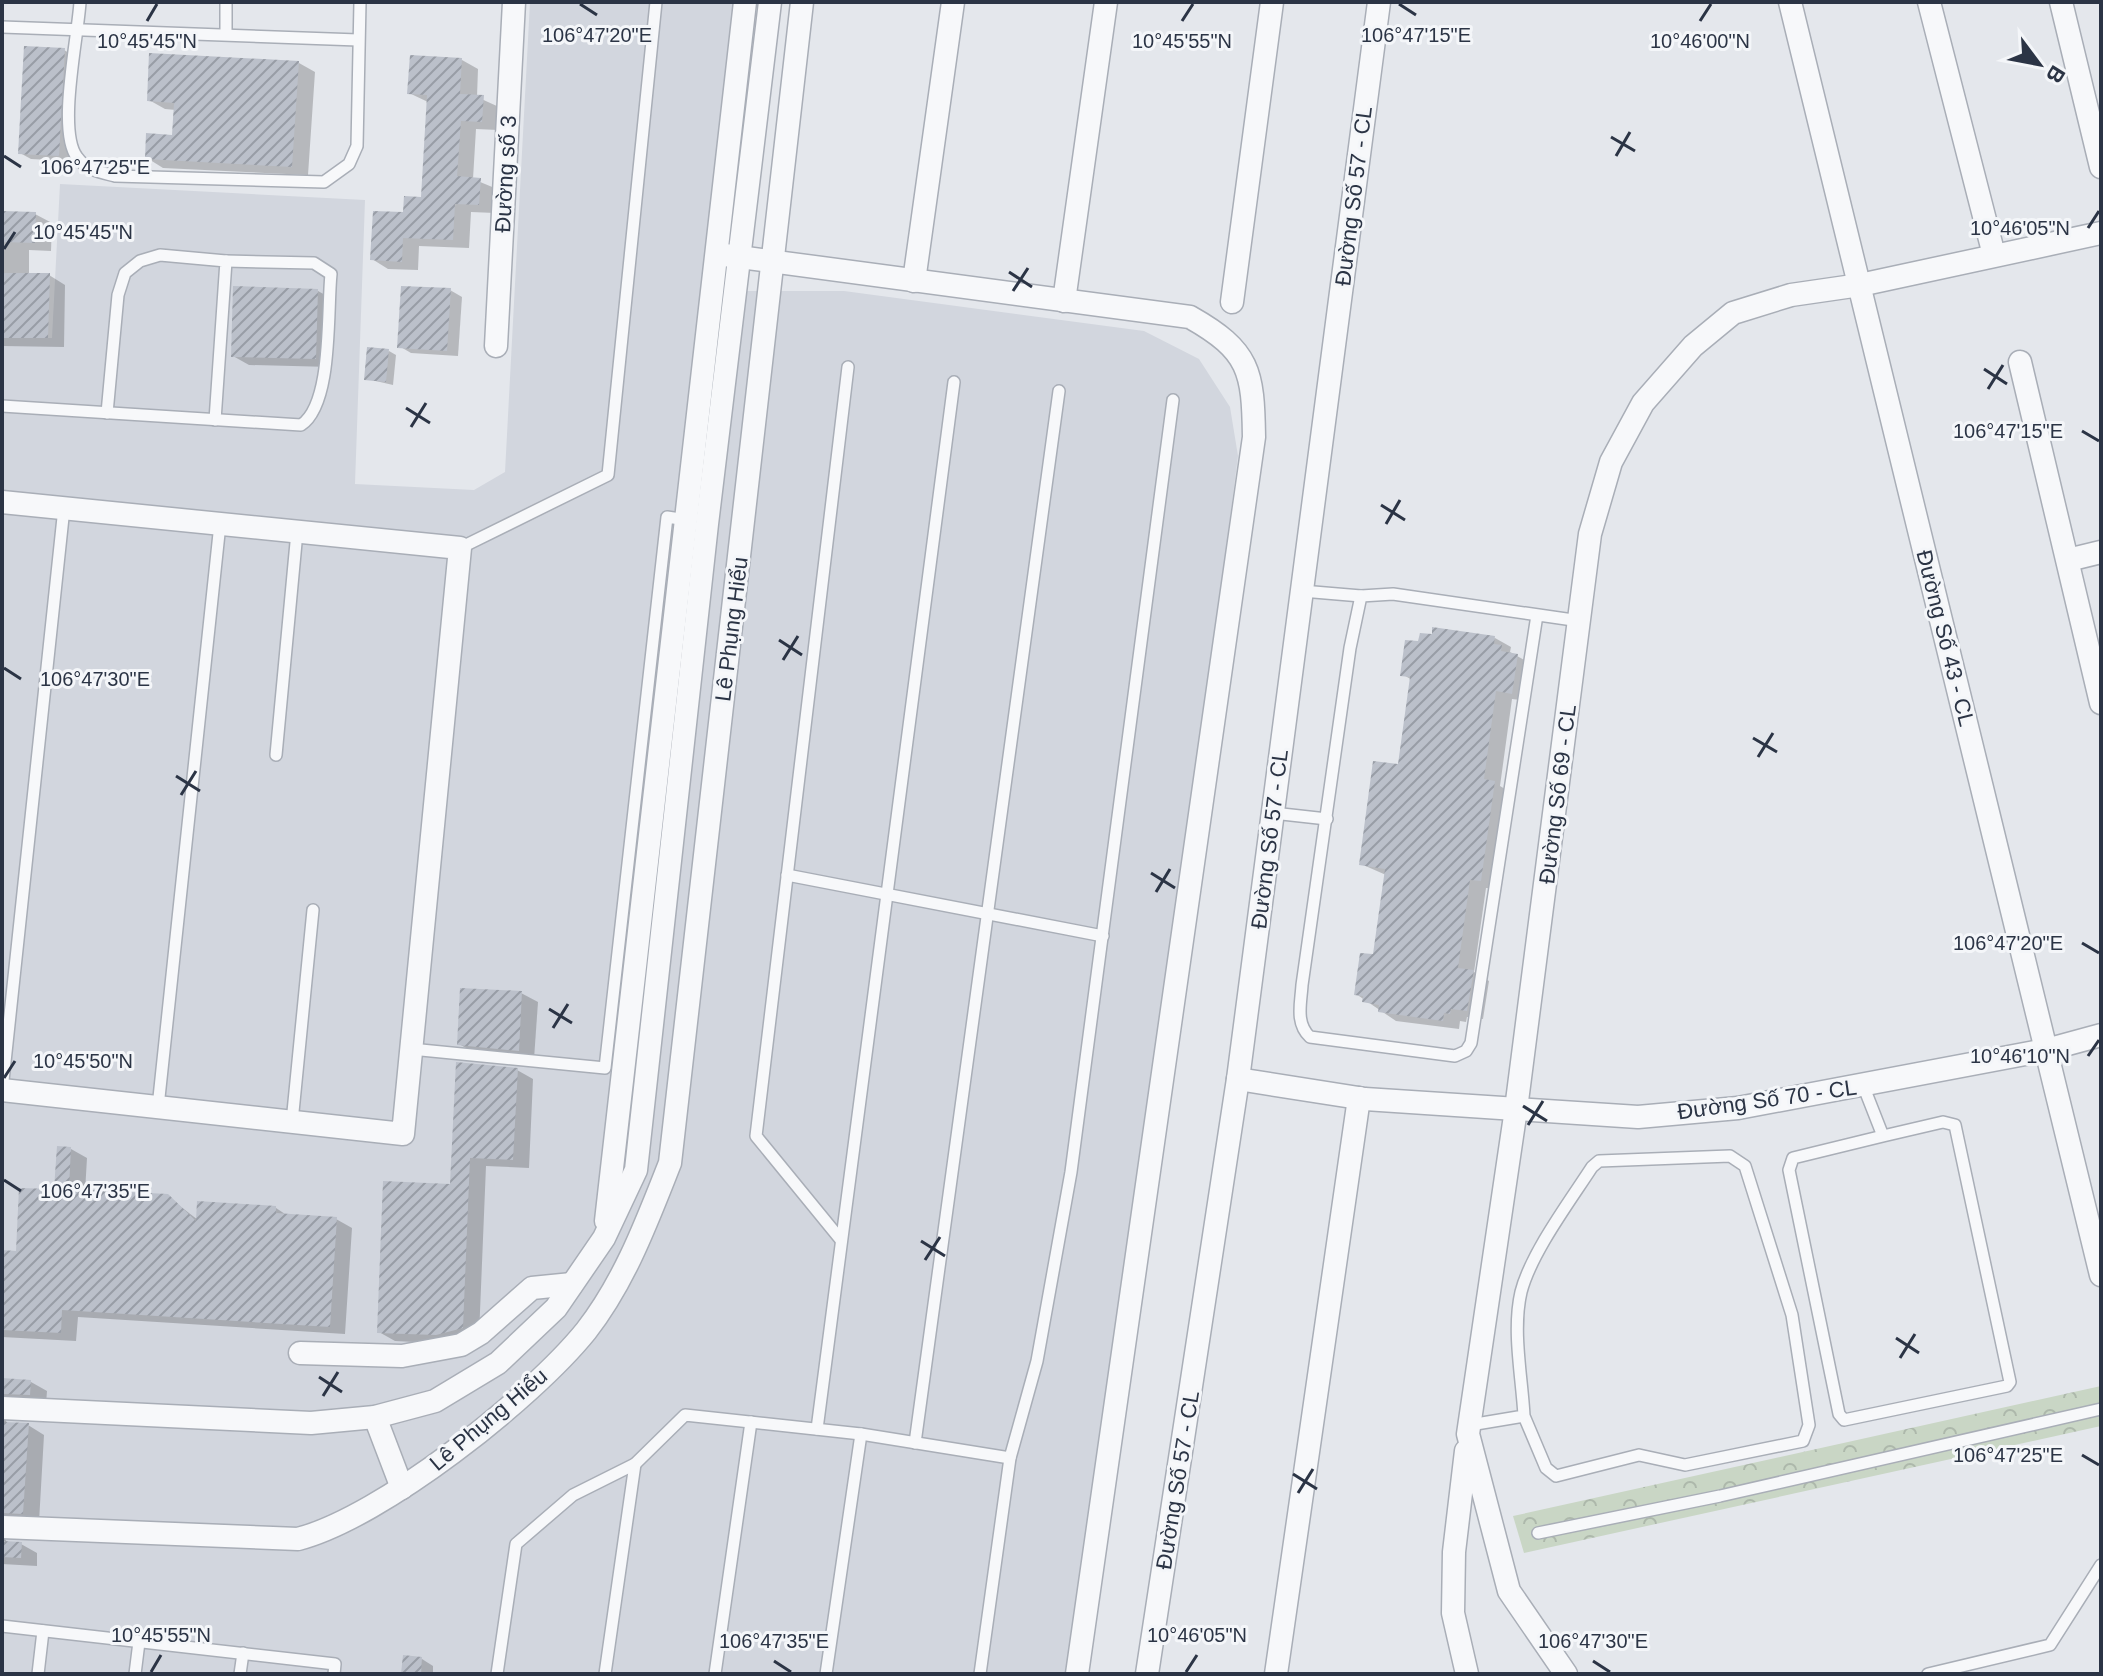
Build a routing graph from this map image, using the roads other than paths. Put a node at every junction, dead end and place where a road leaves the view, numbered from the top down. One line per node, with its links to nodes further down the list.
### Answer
1 (80, 2): 18 (lane)
2 (226, 2): 19 (lane)
3 (360, 2): 20 (lane)
4 (514, 2): 31 (street, Đường số 3)
5 (656, 2): 46 (lane)
6 (745, 2): 23 (street, Lê Phụng Hiểu)
7 (770, 2): 25 (street, Lê Phụng Hiểu)
8 (791, 2): 25 (street, Lê Phụng Hiểu)
9 (802, 2): 25 (street, Lê Phụng Hiểu)
10 (953, 2): 27 (street)
11 (1106, 2): 29 (street)
12 (1272, 2): 30 (street)
13 (1379, 2): 49 (street, Đường Số 57 - CL)
14 (1790, 2): 28 (street, Đường Số 43 - CL)
15 (1929, 2): 24 (street)
16 (2061, 2): 21 (street)
17 (2, 27): 18 (lane)
18 (78, 29): 19 (lane); 20 (lane)
19 (226, 32): 20 (lane)
20 (358, 40)
21 (2101, 167)
22 (2101, 233): 24 (street, Đường Số 69 - CL)
23 (717, 254): 25 (street); 42 (street, Lê Phụng Hiểu)
24 (1994, 255): 28 (street, Đường Số 69 - CL)
25 (758, 260): 27 (street); 42 (street, Lê Phụng Hiểu); 44 (street, Lê Phụng Hiểu)
26 (226, 261): 38 (lane); 39 (lane); 39 (lane)
27 (914, 281): 29 (street)
28 (1860, 285): 52 (street, Đường Số 69 - CL); 64 (street, Đường Số 43 - CL)
29 (1064, 301): 105 (street)
30 (1232, 302)
31 (496, 346)
32 (2020, 362): 48 (street)
33 (848, 367): 57 (lane)
34 (954, 382): 58 (lane)
35 (1059, 391): 60 (lane)
36 (1173, 400): 61 (lane)
37 (2, 406): 38 (lane)
38 (107, 413): 39 (lane)
39 (215, 420)
40 (2, 502): 41 (street)
41 (64, 508): 43 (street); 67 (lane)
42 (697, 522): 44 (street); 63 (lane); 75 (street, Lê Phụng Hiểu)
43 (220, 524): 45 (street); 69 (lane)
44 (737, 528): 88 (street, Lê Phụng Hiểu)
45 (297, 532): 46 (street); 54 (lane)
46 (460, 548): 63 (street)
47 (2101, 552): 48 (street)
48 (2068, 560): 53 (street)
49 (1302, 591): 50 (lane); 55 (street, Đường Số 57 - CL)
50 (1361, 596): 51 (lane); 56 (lane)
51 (1537, 615): 52 (lane); 56 (lane)
52 (1580, 621): 70 (street, Đường Số 69 - CL)
53 (2101, 703)
54 (276, 755)
55 (1273, 813): 56 (lane); 65 (street, Đường Số 57 - CL)
56 (1327, 819)
57 (787, 875): 58 (lane); 73 (lane)
58 (886, 896): 60 (lane); 73 (lane)
59 (313, 910): 71 (lane)
60 (987, 915): 61 (lane); 85 (lane)
61 (1103, 936): 86 (lane)
62 (2101, 1035): 64 (street, Đường Số 70 - CL)
63 (411, 1049): 71 (street)
64 (2046, 1050): 66 (street, Đường Số 70 - CL); 74 (street, Đường Số 43 - CL)
65 (1238, 1079): 68 (street, Đường Số 70 - CL); 106 (street, Đường Số 57 - CL)
66 (1863, 1085): 70 (street, Đường Số 70 - CL); 72 (lane)
67 (2, 1090): 69 (street)
68 (1359, 1098): 70 (street, Đường Số 70 - CL); 107 (street)
69 (158, 1107): 71 (street)
70 (1516, 1109): 83 (street, Đường Số 69 - CL)
71 (292, 1122)
72 (1883, 1136): 72 (lane)
73 (841, 1240): 82 (lane)
74 (2101, 1275)
75 (572, 1284): 76 (street); 80 (street, Lê Phụng Hiểu)
76 (300, 1353)
77 (2, 1408): 80 (street, Lê Phụng Hiểu)
78 (2101, 1409): 90 (lane)
79 (1524, 1416): 79 (lane); 83 (lane)
80 (375, 1417): 88 (street)
81 (751, 1422): 82 (lane); 87 (lane); 102 (lane)
82 (817, 1429): 84 (lane)
83 (1469, 1429): 108 (street); 109 (street, Đường Số 69 - CL)
84 (861, 1434): 85 (lane); 103 (lane)
85 (915, 1443): 86 (lane)
86 (1010, 1458): 104 (lane)
87 (635, 1464): 100 (lane); 101 (lane)
88 (402, 1488): 89 (street, Lê Phụng Hiểu)
89 (2, 1527)
90 (1538, 1533)
91 (2101, 1565): 110 (lane)
92 (2, 1626): 93 (lane)
93 (43, 1631): 94 (lane); 96 (lane)
94 (139, 1642): 95 (lane); 97 (lane)
95 (243, 1653): 98 (lane); 99 (lane)
96 (38, 1674)
97 (135, 1674)
98 (240, 1674)
99 (334, 1674)
100 (497, 1674)
101 (605, 1674)
102 (715, 1674)
103 (826, 1674)
104 (980, 1674)
105 (1077, 1674)
106 (1147, 1674)
107 (1276, 1674)
108 (1467, 1674)
109 (1566, 1674)
110 (1928, 1674)

